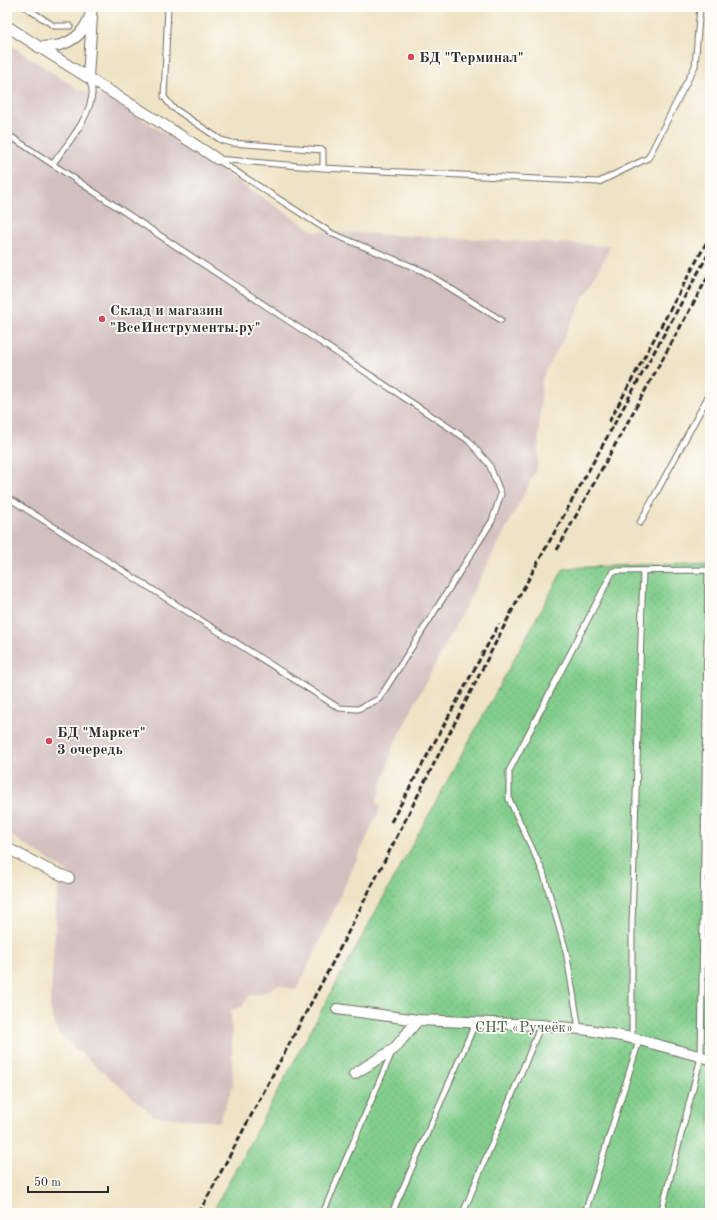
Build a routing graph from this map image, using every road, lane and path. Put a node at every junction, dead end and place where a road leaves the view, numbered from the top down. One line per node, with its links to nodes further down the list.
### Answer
1 (93, 7): 7 (street); 8 (street)
2 (168, 7): 12 (lane)
3 (700, 7): 12 (lane)
4 (28, 8): 6 (lane)
5 (7, 26): 7 (street)
6 (70, 26)
7 (38, 47): 8 (street)
8 (88, 77): 10 (street); 11 (lane)
9 (7, 134): 11 (lane)
10 (217, 159): 12 (lane); 13 (lane)
11 (53, 164): 15 (lane)
12 (323, 168)
13 (501, 320)
14 (710, 393): 16 (lane)
15 (7, 497)
16 (640, 523)
17 (709, 570): 18 (lane); 28 (lane)
18 (643, 571): 25 (lane); 26 (lane)
19 (7, 848): 20 (street)
20 (69, 878)
21 (337, 1009): 22 (street)
22 (418, 1020): 23 (street); 27 (street)
23 (475, 1024): 24 (street); 31 (lane)
24 (541, 1026): 25 (street); 32 (lane)
25 (579, 1029): 26 (street)
26 (635, 1040): 28 (street); 33 (lane)
27 (394, 1049): 29 (street); 30 (lane)
28 (705, 1058): 34 (lane)
29 (354, 1074)
30 (323, 1213)
31 (392, 1213)
32 (463, 1213)
33 (585, 1213)
34 (661, 1213)

